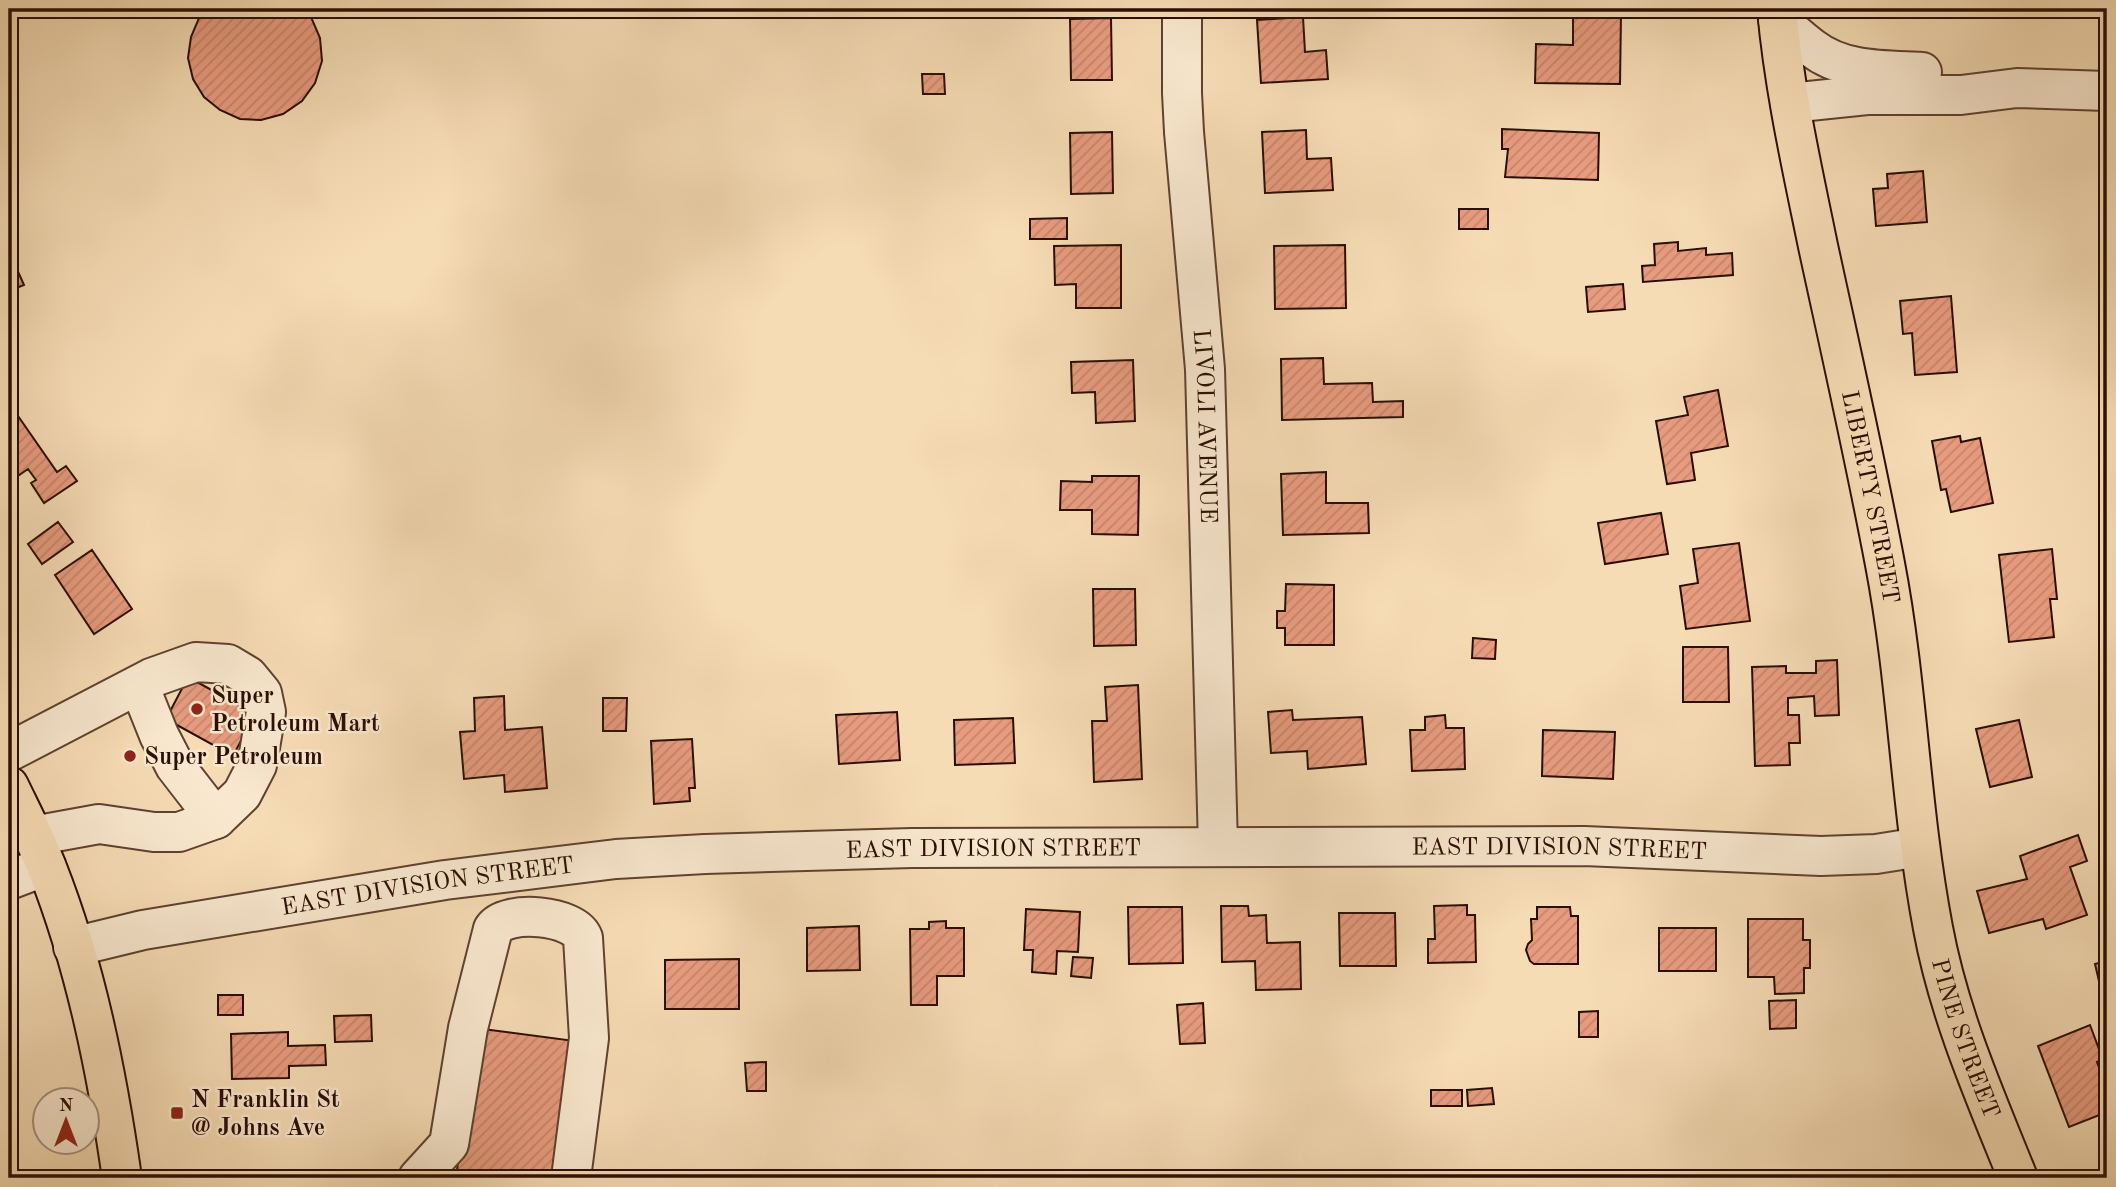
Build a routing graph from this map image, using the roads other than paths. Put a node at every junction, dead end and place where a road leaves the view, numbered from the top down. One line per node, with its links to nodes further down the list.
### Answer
1 (1182, 9): 10 (street, LIVOLI AVENUE)
2 (1778, 14): 3 (street, LIBERTY STREET); 5 (main road, LIBERTY STREET)
3 (1866, 82): 4 (street, LIBERTY STREET); 5 (street, LIBERTY STREET)
4 (2107, 91)
5 (1790, 103): 11 (main road, LIBERTY STREET)
6 (139, 685): 7 (street); 9 (street); 9 (street)
7 (9, 752)
8 (9, 786): 12 (main road)
9 (216, 819): 12 (street)
10 (1217, 846): 11 (street, EAST DIVISION STREET); 15 (street, EAST DIVISION STREET)
11 (1920, 847): 14 (main road, LIBERTY STREET)
12 (39, 851): 13 (street); 15 (main road)
13 (9, 880)
14 (1927, 893): 19 (main road, PINE STREET)
15 (73, 947): 17 (main road)
16 (404, 1176): 18 (street)
17 (122, 1178)
18 (571, 1178)
19 (2018, 1178)

